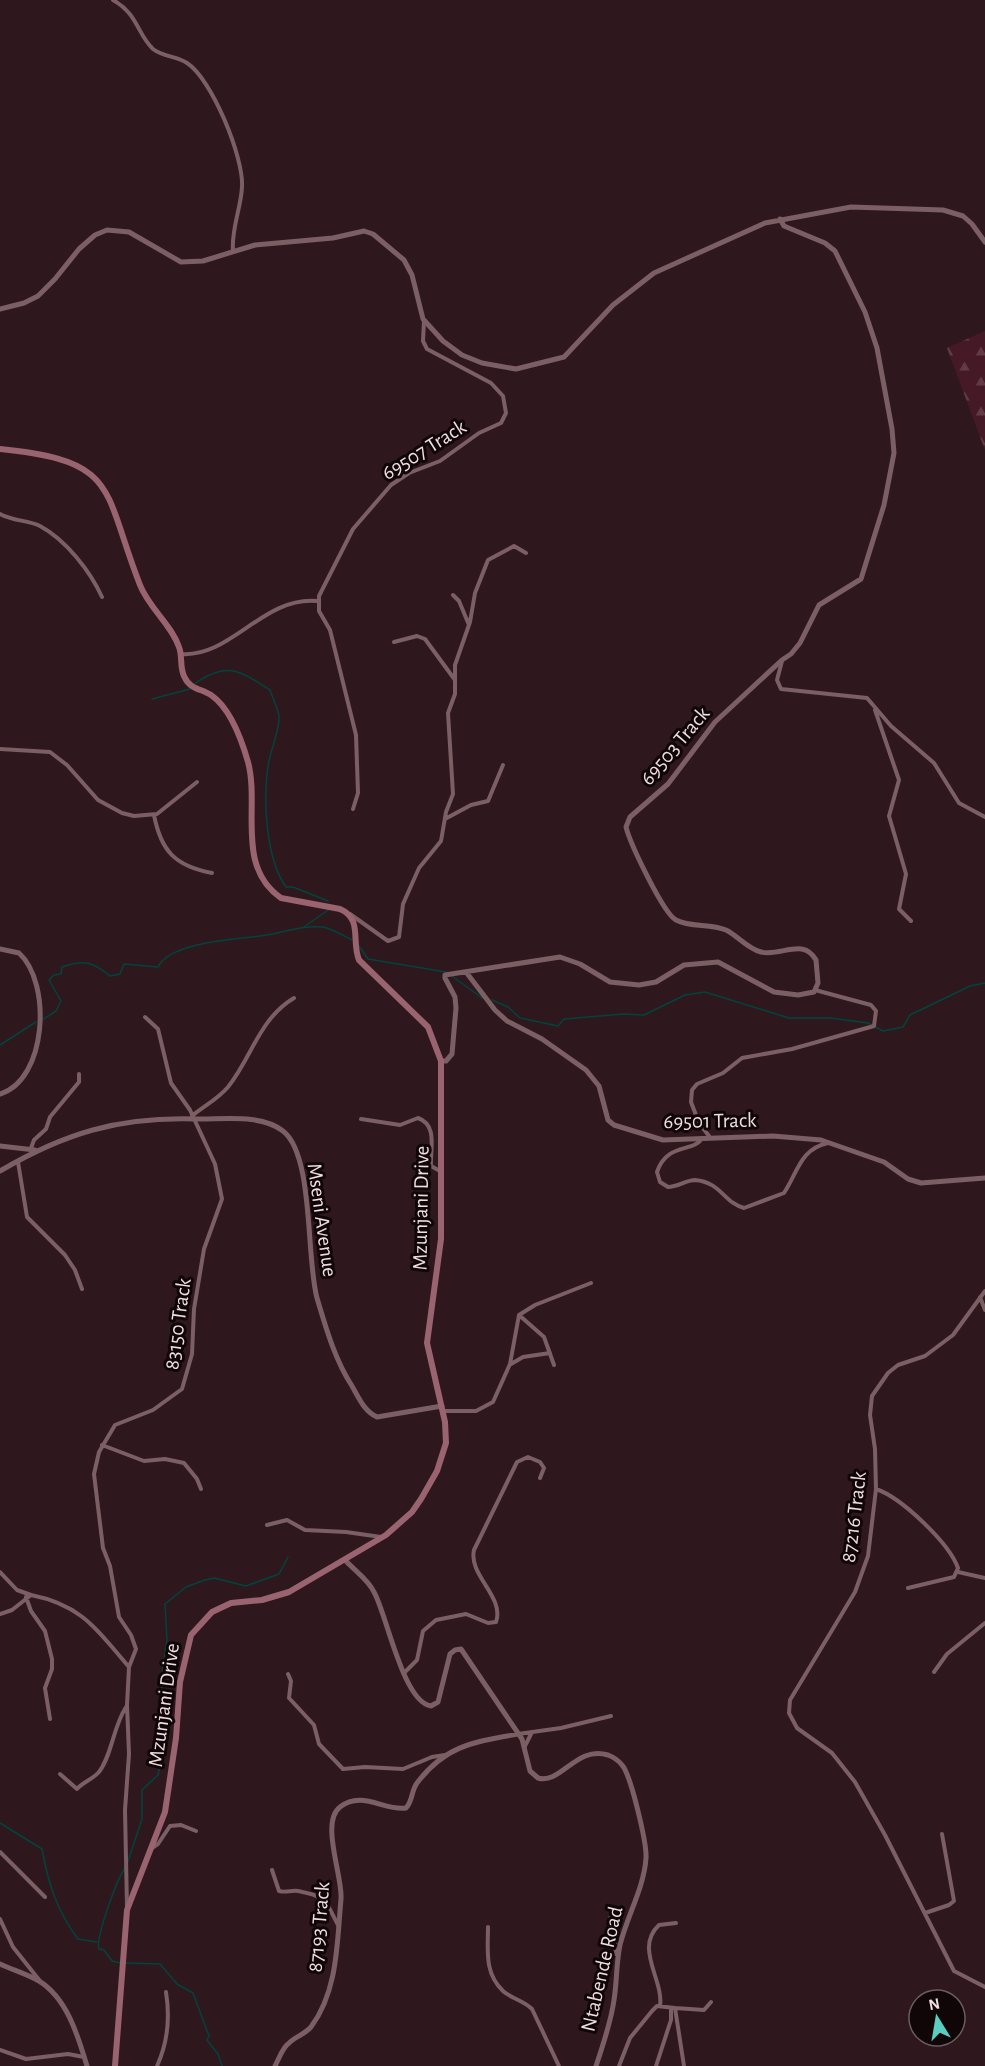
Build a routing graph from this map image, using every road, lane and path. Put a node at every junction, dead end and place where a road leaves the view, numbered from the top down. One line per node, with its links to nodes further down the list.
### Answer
1 (113, 0): 2 (street)
2 (120, 2): 5 (street)
3 (780, 219): 4 (street); 7 (street); 17 (street, 69503 Track)
4 (985, 242)
5 (232, 251): 6 (street); 7 (street)
6 (0, 309)
7 (424, 321): 13 (street, 69507 Track)
8 (0, 449): 16 (main road)
9 (0, 514): 12 (street)
10 (526, 553): 14 (street)
11 (453, 595): 14 (street)
12 (102, 597)
13 (317, 602): 16 (street); 23 (street)
14 (469, 625): 18 (street)
15 (394, 642): 18 (street)
16 (181, 654): 28 (main road)
17 (782, 660): 19 (street); 32 (street, 69503 Track)
18 (455, 681): 26 (street)
19 (875, 710): 25 (street); 29 (street)
20 (0, 749): 24 (street)
21 (503, 765): 26 (street)
22 (197, 782): 24 (street)
23 (353, 809)
24 (154, 815): 27 (street)
25 (985, 817)
26 (445, 819): 28 (street)
27 (212, 873)
28 (349, 914): 35 (main road, Mzunjani Drive)
29 (911, 921)
30 (0, 949): 37 (street)
31 (466, 972): 32 (street); 35 (street); 40 (street, 69501 Track)
32 (815, 989): 40 (street)
33 (294, 998): 38 (street)
34 (145, 1017): 38 (street, 83150 Track)
35 (441, 1061): 46 (main road, Mzunjani Drive)
36 (78, 1074): 43 (street)
37 (0, 1094)
38 (193, 1118): 43 (street, Mseni Avenue); 57 (street, Mseni Avenue); 58 (street, 83150 Track)
39 (361, 1119): 46 (street)
40 (706, 1137): 41 (street, 69501 Track); 41 (street)
41 (831, 1143): 47 (street, 69501 Track)
42 (0, 1146): 43 (street, Mseni Avenue)
43 (33, 1149): 44 (street)
44 (17, 1161): 45 (street); 49 (street)
45 (0, 1171)
46 (441, 1171): 57 (main road, Mzunjani Drive)
47 (985, 1178)
48 (591, 1283): 53 (street)
49 (82, 1289)
50 (985, 1291): 51 (street, 87216 Track)
51 (980, 1296): 52 (street); 61 (street, 87216 Track)
52 (985, 1310)
53 (519, 1315): 54 (street); 55 (street)
54 (550, 1353): 55 (street); 56 (street)
55 (510, 1364): 57 (street)
56 (554, 1365)
57 (442, 1408): 63 (main road, Mzunjani Drive)
58 (102, 1445): 60 (street); 72 (street, 83150 Track)
59 (540, 1478): 73 (street)
60 (201, 1490)
61 (876, 1490): 66 (street); 91 (street, 87216 Track)
62 (267, 1525): 63 (street)
63 (381, 1538): 64 (main road, Mzunjani Drive)
64 (346, 1560): 73 (street, Ntabende Road); 86 (main road, Mzunjani Drive)
65 (0, 1572): 69 (street)
66 (958, 1572): 67 (street); 68 (street)
67 (985, 1578)
68 (908, 1588)
69 (29, 1596): 70 (street); 72 (street); 78 (street)
70 (0, 1614)
71 (985, 1623): 74 (street)
72 (129, 1667): 76 (street, 83150 Track)
73 (405, 1672): 80 (street, Ntabende Road)
74 (934, 1672)
75 (288, 1674): 82 (street)
76 (127, 1705): 83 (street); 90 (street, 83150 Track)
77 (611, 1716): 79 (street)
78 (50, 1719)
79 (533, 1731): 80 (street); 81 (street)
80 (518, 1734): 81 (street, Ntabende Road); 82 (street, 87193 Track)
81 (525, 1746): 97 (street, Ntabende Road)
82 (445, 1755): 95 (street, 87193 Track)
83 (60, 1774)
84 (196, 1831): 86 (street)
85 (942, 1834): 91 (street)
86 (151, 1847): 90 (main road, Mzunjani Drive)
87 (0, 1852): 89 (street)
88 (272, 1870): 95 (street)
89 (45, 1897)
90 (127, 1910): 108 (main road, Mzunjani Drive)
91 (925, 1913): 100 (street)
92 (610, 1918): 97 (street)
93 (0, 1919): 99 (street)
94 (676, 1923): 103 (street)
95 (338, 1926): 110 (street, 87193 Track)
96 (488, 1927): 111 (street)
97 (617, 1961): 112 (street, Ntabende Road)
98 (0, 1964): 99 (street)
99 (40, 1982): 106 (street)
100 (985, 1987)
101 (166, 1992): 109 (street)
102 (711, 2002): 104 (street)
103 (660, 2006): 104 (street); 113 (street)
104 (673, 2008): 114 (street); 115 (street)
105 (0, 2050): 106 (street)
106 (84, 2057): 107 (street)
107 (87, 2066)
108 (115, 2066)
109 (157, 2066)
110 (274, 2066)
111 (559, 2066)
112 (596, 2066)
113 (619, 2066)
114 (656, 2066)
115 (684, 2066)

